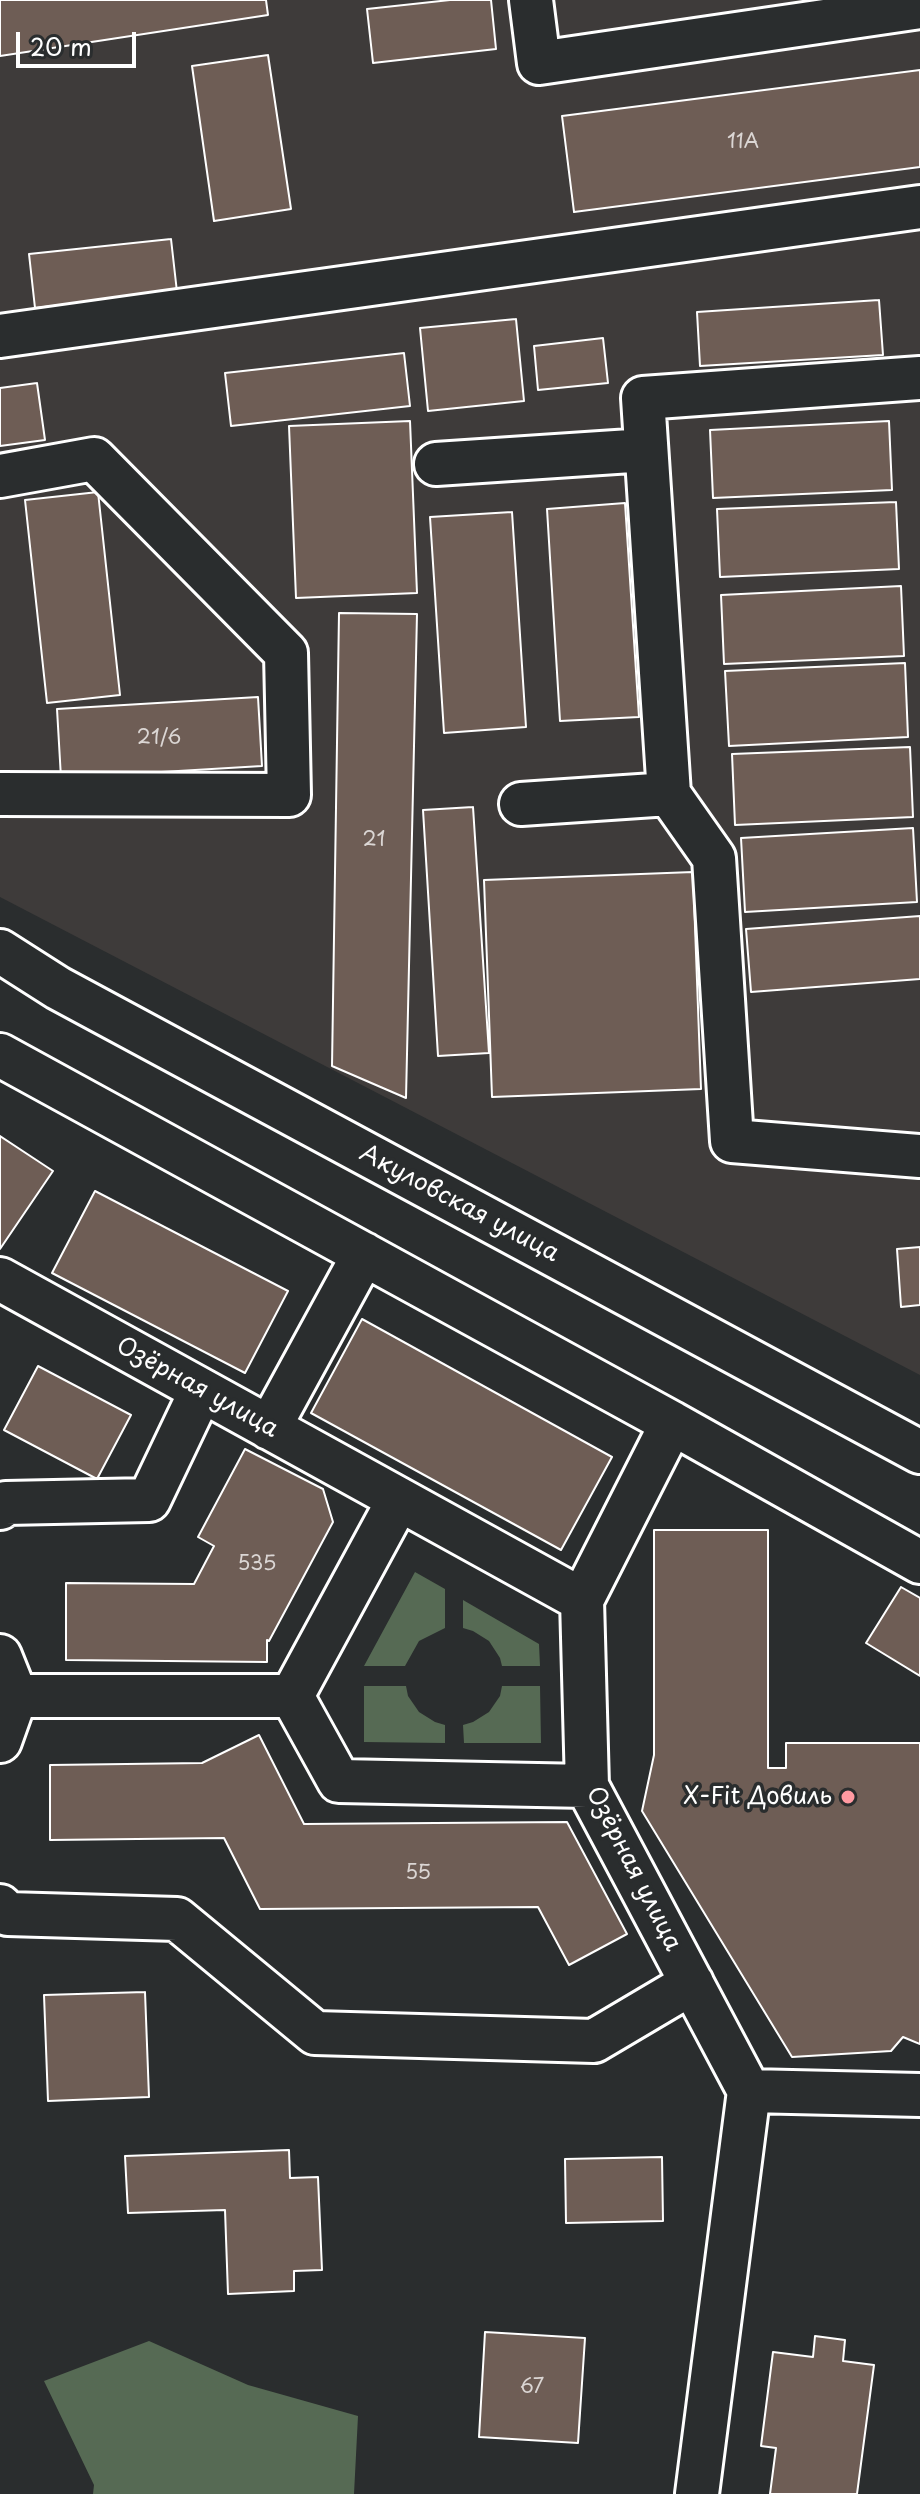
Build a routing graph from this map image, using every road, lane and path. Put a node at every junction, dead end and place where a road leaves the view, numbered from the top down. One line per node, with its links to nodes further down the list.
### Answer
1 (531, 0): 2 (street)
2 (920, 7)
3 (920, 207): 4 (street)
4 (0, 336)
5 (920, 378): 6 (street)
6 (646, 450): 7 (street); 10 (street)
7 (436, 464)
8 (0, 476): 9 (street)
9 (0, 794)
10 (669, 794): 11 (street); 14 (street)
11 (521, 804)
12 (0, 951): 20 (street, Акуловская улица)
13 (0, 1055): 15 (street)
14 (920, 1156)
15 (364, 1254): 18 (street); 19 (street)
16 (0, 1279): 17 (street, Озёрная улица)
17 (201, 1391): 19 (street, Озёрная улица); 22 (street)
18 (672, 1423): 23 (street); 24 (street)
19 (269, 1428): 21 (street, Озёрная улица)
20 (920, 1452)
21 (399, 1499): 24 (street, Озёрная улица); 27 (street)
22 (0, 1508)
23 (920, 1562)
24 (582, 1600): 29 (street, Озёрная улица)
25 (0, 1656): 26 (street)
26 (16, 1696): 27 (street); 28 (street)
27 (292, 1696): 29 (street)
28 (0, 1741)
29 (587, 1786): 31 (street, Озёрная улица)
30 (0, 1906): 31 (street)
31 (692, 1983): 32 (street, Озёрная улица)
32 (749, 2091): 33 (street); 34 (street)
33 (920, 2095)
34 (697, 2494)

